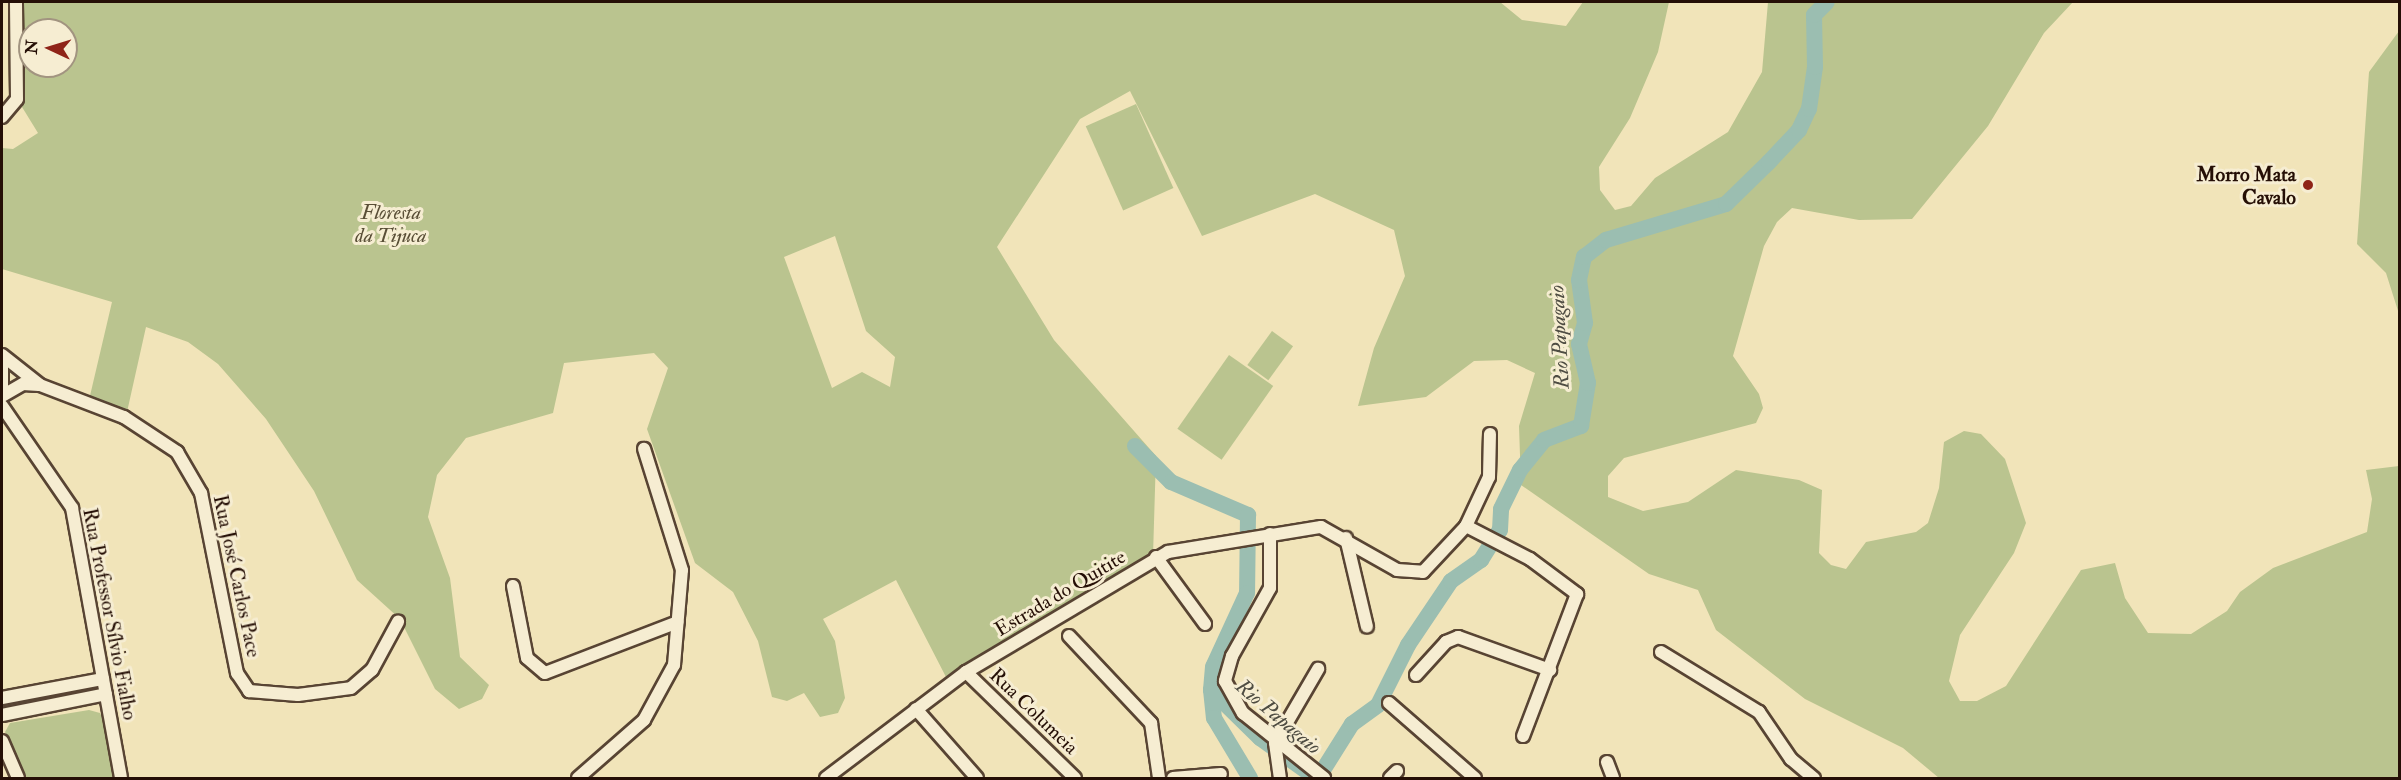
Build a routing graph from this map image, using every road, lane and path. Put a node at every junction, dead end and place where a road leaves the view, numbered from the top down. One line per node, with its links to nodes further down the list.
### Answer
1 (16, 2): 2 (street)
2 (2, 117)
3 (2, 355): 5 (street, Rua José Carlos Pace)
4 (2, 360): 6 (street)
5 (40, 385): 7 (street); 16 (street, Rua José Carlos Pace)
6 (2, 391)
7 (2, 396)
8 (2, 406): 26 (street, Rua Professor Sílvio Fialho)
9 (1490, 434): 11 (street, Estrada do Quitite)
10 (644, 449): 17 (street)
11 (1466, 526): 13 (street, Estrada do Quitite); 23 (street)
12 (1270, 534): 13 (street, Estrada do Quitite); 14 (street, Estrada do Quitite); 34 (street)
13 (1346, 538): 19 (street)
14 (1156, 557): 18 (street); 24 (street, Estrada do Quitite)
15 (513, 586): 17 (street)
16 (398, 622)
17 (678, 622): 40 (street)
18 (1205, 624)
19 (1367, 627)
20 (1069, 636): 44 (street)
21 (1660, 652): 49 (street)
22 (1318, 669): 34 (street)
23 (1550, 670): 25 (street); 32 (street)
24 (966, 672): 30 (street, Estrada do Quitite); 43 (street, Rua Columeia)
25 (1416, 675)
26 (103, 679): 27 (street, Rua Professor Sílvio Fialho); 28 (street)
27 (106, 694): 31 (street); 39 (street, Rua Professor Sílvio Fialho)
28 (2, 698)
29 (1389, 703): 47 (street)
30 (916, 709): 41 (street, Estrada do Quitite); 42 (street)
31 (2, 715)
32 (1523, 736)
33 (2, 741): 38 (street)
34 (1275, 744): 37 (street); 46 (street)
35 (1607, 762): 48 (street)
36 (1221, 774): 45 (street)
37 (1320, 775)
38 (18, 778)
39 (121, 778)
40 (578, 778)
41 (826, 778)
42 (977, 778)
43 (1075, 778)
44 (1159, 778)
45 (1173, 778)
46 (1280, 778)
47 (1475, 778)
48 (1613, 778)
49 (1814, 778)

